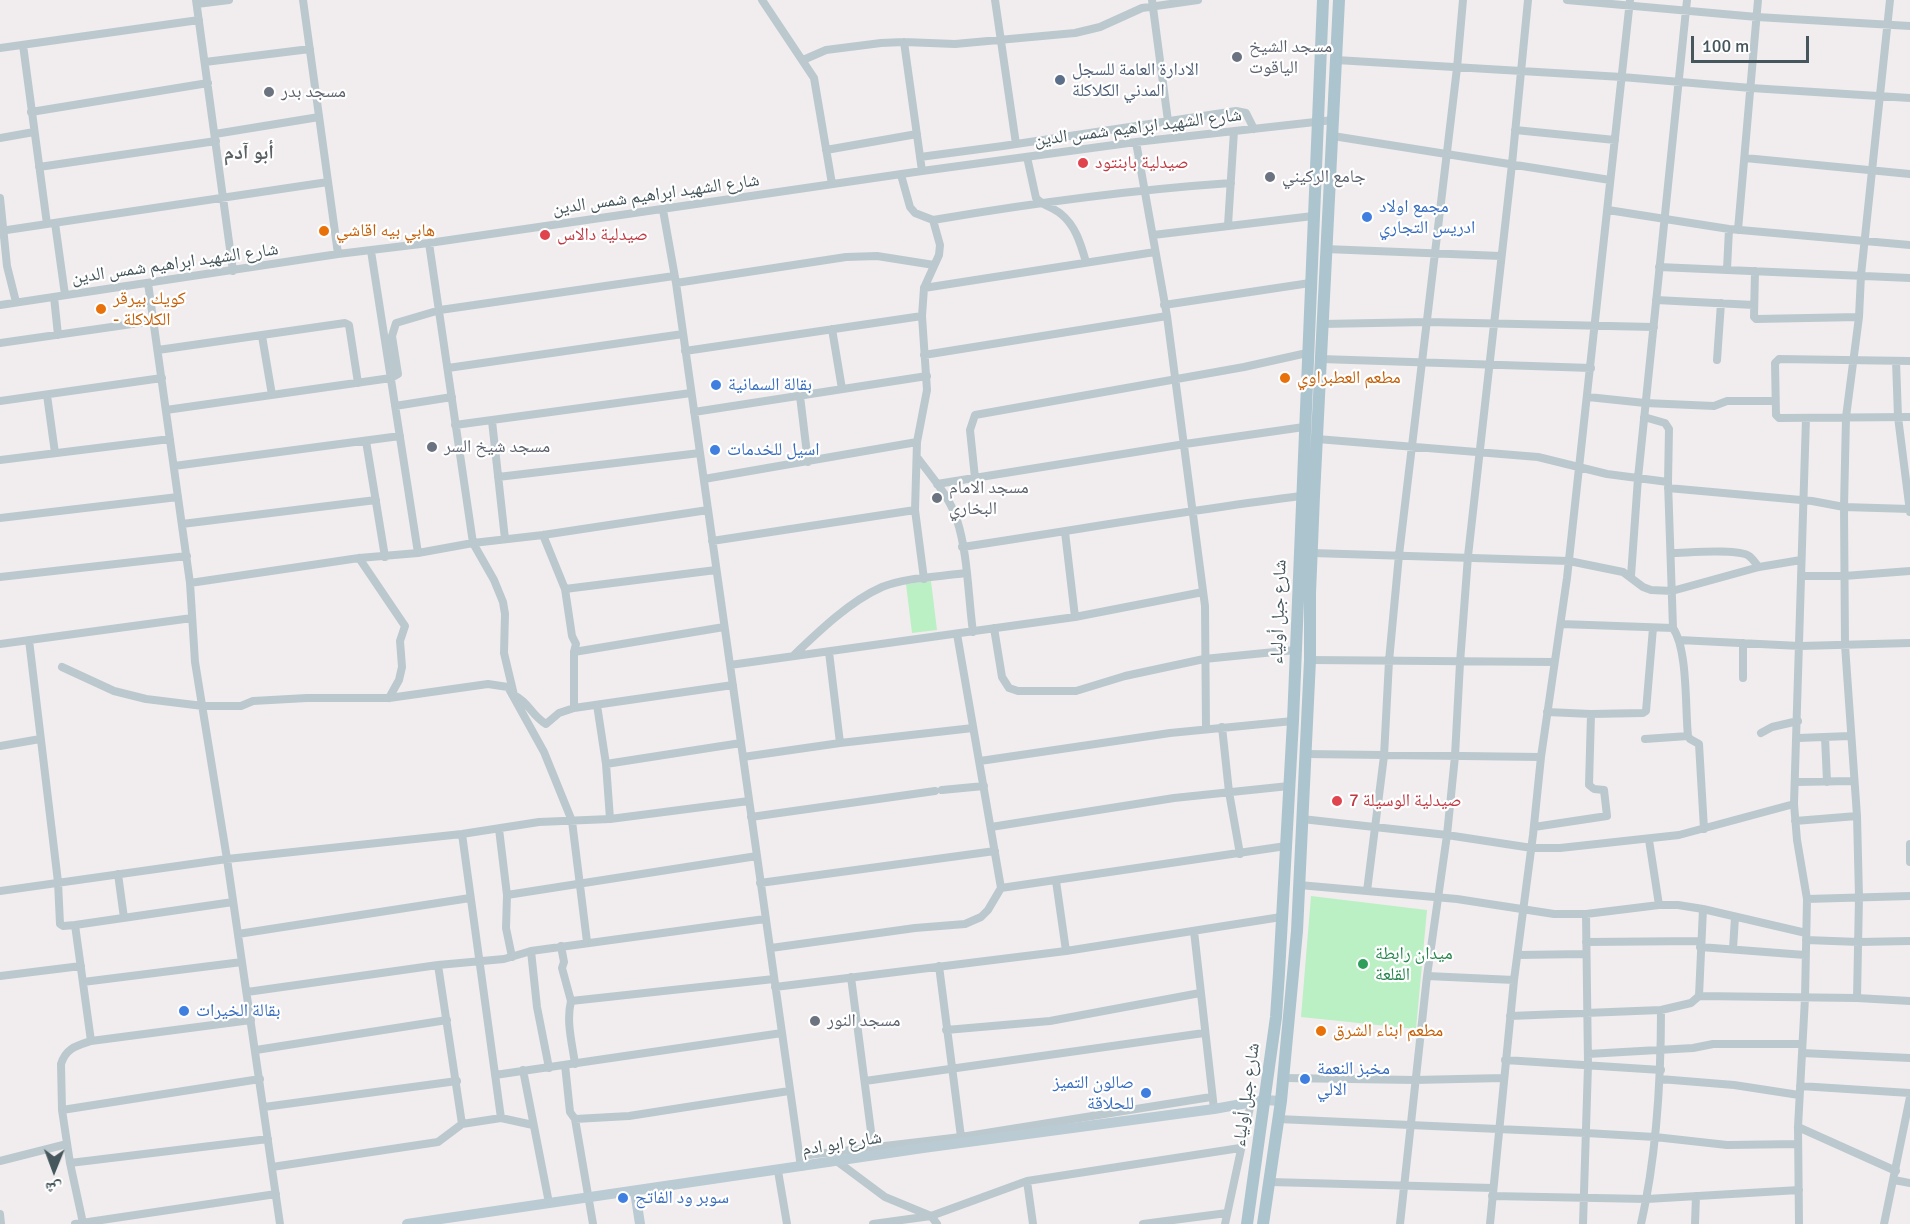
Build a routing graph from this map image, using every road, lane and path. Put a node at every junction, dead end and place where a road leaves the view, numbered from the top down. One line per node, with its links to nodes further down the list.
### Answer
1 (229, 0): 14 (street)
2 (303, 0): 26 (street)
3 (762, 0): 27 (street)
4 (995, 0): 22 (street)
5 (1198, 0): 15 (street)
6 (1323, 0): 42 (main road, شارع جبل أولياء)
7 (1339, 0): 28 (main road, شارع جبل أولياء)
8 (1462, 0): 30 (street)
9 (1528, 0): 31 (street)
10 (1567, 0): 16 (street)
11 (1686, 0): 17 (street)
12 (1758, 0): 18 (street)
13 (1890, 0): 20 (street)
14 (196, 2): 19 (street)
15 (1153, 3): 22 (street); 41 (street)
16 (1630, 3): 17 (street); 32 (street)
17 (1686, 10): 18 (street); 33 (street)
18 (1757, 17): 20 (street); 35 (street)
19 (199, 20): 24 (street); 29 (street)
20 (1887, 24): 21 (street); 36 (street)
21 (1910, 26)
22 (1000, 39): 23 (street); 54 (street)
23 (903, 42): 27 (street); 47 (street)
24 (23, 45): 25 (street); 38 (street)
25 (0, 48)
26 (310, 49): 29 (street); 39 (street)
27 (803, 60): 55 (street)
28 (1336, 60): 30 (street); 40 (main road, شارع جبل أولياء)
29 (205, 62): 34 (street)
30 (1457, 68): 31 (street); 57 (street)
31 (1521, 71): 32 (street); 44 (street)
32 (1622, 77): 33 (street); 52 (street)
33 (1677, 82): 35 (street); 79 (street)
34 (208, 83): 38 (street); 49 (street)
35 (1751, 88): 36 (street); 60 (street)
36 (1881, 96): 37 (street); 63 (street)
37 (1910, 98)
38 (31, 112): 46 (street)
39 (320, 117): 49 (street); 68 (street)
40 (1333, 120): 42 (street, شارع الشهيد ابراهيم شمس الدين); 48 (main road, شارع جبل أولياء)
41 (1168, 121): 43 (street); 51 (street)
42 (1317, 121): 43 (street, شارع الشهيد ابراهيم شمس الدين); 77 (main road, شارع جبل أولياء)
43 (1254, 129): 45 (street, شارع الشهيد ابراهيم شمس الدين)
44 (1515, 130): 52 (street); 61 (street)
45 (1234, 131): 53 (street, شارع الشهيد ابراهيم شمس الدين); 69 (street)
46 (34, 132): 50 (street); 62 (street)
47 (917, 134): 55 (street); 58 (street)
48 (1333, 136): 57 (street); 88 (main road, شارع جبل أولياء)
49 (215, 137): 62 (street); 73 (street)
50 (0, 138)
51 (1053, 138): 54 (street); 56 (street)
52 (1615, 140): 67 (street)
53 (1136, 142): 56 (street, شارع الشهيد ابراهيم شمس الدين); 71 (street)
54 (1016, 144): 58 (street)
55 (826, 150): 70 (street)
56 (1054, 153): 59 (street, شارع الشهيد ابراهيم شمس الدين)
57 (1447, 153): 61 (street); 92 (street)
58 (920, 157): 64 (street)
59 (1027, 157): 64 (street, شارع الشهيد ابراهيم شمس الدين); 74 (street)
60 (1745, 158): 63 (street); 82 (street)
61 (1512, 164): 67 (street); 93 (street)
62 (39, 167): 80 (street)
63 (1872, 170): 65 (street); 85 (street)
64 (922, 171): 66 (street, شارع الشهيد ابراهيم شمس الدين)
65 (1910, 174)
66 (901, 175): 70 (street, شارع الشهيد ابراهيم شمس الدين); 78 (street)
67 (1610, 180): 76 (street)
68 (328, 183): 73 (street); 91 (street)
69 (1231, 183): 71 (street); 81 (street)
70 (831, 184): 75 (street, شارع الشهيد ابراهيم شمس الدين)
71 (1145, 189): 74 (street); 84 (street)
72 (0, 198): 83 (street)
73 (223, 199): 80 (street); 98 (street)
74 (1041, 203): 78 (street); 94 (street)
75 (663, 210): 86 (street, شارع الشهيد ابراهيم شمس الدين); 102 (street)
76 (1608, 210): 79 (street); 122 (street)
77 (1313, 216): 81 (street); 104 (main road, شارع جبل أولياء)
78 (933, 220): 95 (street)
79 (1663, 220): 82 (street); 96 (street)
80 (51, 224): 83 (street); 106 (street)
81 (1228, 225): 84 (street)
82 (1734, 230): 85 (street); 97 (street)
83 (2, 231): 109 (street)
84 (1153, 235): 90 (street)
85 (1866, 241): 87 (street); 100 (street)
86 (429, 243): 89 (street, شارع الشهيد ابراهيم شمس الدين); 114 (street)
87 (1910, 245)
88 (1325, 249): 92 (street); 120 (main road, شارع جبل أولياء)
89 (371, 251): 91 (street, شارع الشهيد ابراهيم شمس الدين); 144 (street)
90 (1155, 252): 94 (street); 112 (street)
91 (338, 254): 98 (street, شارع الشهيد ابراهيم شمس الدين)
92 (1435, 254): 93 (street); 119 (street)
93 (1502, 256): 121 (street)
94 (1086, 262): 105 (street)
95 (934, 265): 102 (street); 105 (street)
96 (1659, 267): 97 (street); 108 (street)
97 (1727, 269): 99 (street)
98 (233, 271): 103 (street, شارع الشهيد ابراهيم شمس الدين)
99 (1755, 271): 100 (street); 113 (street)
100 (1861, 275): 101 (street); 117 (street)
101 (1910, 278)
102 (675, 280): 114 (street); 126 (street)
103 (148, 283): 106 (street, شارع الشهيد ابراهيم شمس الدين); 118 (street)
104 (1310, 283): 112 (street); 131 (main road, شارع جبل أولياء)
105 (924, 288): 115 (street)
106 (65, 295): 107 (street, شارع الشهيد ابراهيم شمس الدين)
107 (54, 297): 109 (street, شارع الشهيد ابراهيم شمس الدين); 125 (street)
108 (1656, 300): 110 (street); 123 (street)
109 (16, 302): 111 (street, شارع الشهيد ابراهيم شمس الدين)
110 (1721, 303): 113 (street); 134 (street)
111 (0, 305)
112 (1164, 305): 116 (street)
113 (1754, 305): 117 (street)
114 (440, 310): 140 (street); 144 (street)
115 (922, 316): 124 (street); 132 (street)
116 (1167, 316): 132 (street); 145 (street)
117 (1859, 317): 135 (street)
118 (153, 321): 125 (street); 129 (street)
119 (1427, 322): 120 (street); 121 (street); 138 (street)
120 (1322, 324): 133 (main road, شارع جبل أولياء)
121 (1494, 324): 122 (street); 139 (street)
122 (1595, 325): 123 (street); 141 (street)
123 (1654, 327): 156 (street)
124 (832, 329): 130 (street); 147 (street)
125 (58, 334): 128 (street)
126 (683, 334): 130 (street); 140 (street)
127 (262, 336): 129 (street); 146 (street); 150 (street)
128 (0, 344)
129 (158, 350): 143 (street)
130 (685, 351): 148 (street)
131 (1307, 353): 145 (street); 167 (main road, شارع جبل أولياء)
132 (924, 355): 142 (street)
133 (1321, 359): 138 (street); 170 (main road, شارع جبل أولياء)
134 (1717, 360)
135 (1853, 360): 136 (street); 155 (street); 161 (street)
136 (1896, 361): 137 (street); 162 (street)
137 (1910, 361)
138 (1423, 363): 139 (street); 174 (street)
139 (1490, 366): 141 (street); 175 (street)
140 (448, 368): 152 (street)
141 (1591, 368): 153 (street)
142 (927, 376): 147 (street); 172 (street)
143 (162, 378): 149 (street); 158 (street)
144 (391, 378): 146 (street); 157 (street)
145 (1175, 379): 173 (street); 184 (street)
146 (358, 383): 150 (street)
147 (842, 389): 151 (street)
148 (691, 393): 159 (street); 165 (street)
149 (47, 394): 154 (street); 176 (street)
150 (272, 395): 158 (street)
151 (800, 396): 159 (street); 180 (street)
152 (452, 397): 157 (street); 166 (street)
153 (1588, 397): 156 (street); 182 (street)
154 (0, 401)
155 (1776, 401): 156 (street); 164 (street)
156 (1645, 403): 160 (street)
157 (395, 406): 168 (street)
158 (166, 410): 169 (street)
159 (694, 412): 177 (street)
160 (1644, 417): 185 (street); 188 (street)
161 (1846, 417): 162 (street); 164 (street); 193 (street)
162 (1898, 417): 163 (street); 197 (street)
163 (1910, 417)
164 (1806, 418): 192 (street)
165 (492, 421): 166 (street); 183 (street)
166 (455, 425): 204 (street)
167 (1304, 427): 173 (street); 189 (main road, شارع جبل أولياء)
168 (400, 436): 171 (street); 206 (street)
169 (170, 439): 176 (street); 181 (street)
170 (1317, 439): 174 (street); 207 (main road, شارع جبل أولياء)
171 (366, 441): 181 (street); 191 (street)
172 (917, 442): 178 (street); 180 (street)
173 (1185, 444): 184 (street); 196 (street)
174 (1413, 445): 175 (street); 209 (street)
175 (1480, 451): 182 (street); 211 (street)
176 (55, 453): 179 (street)
177 (700, 453): 183 (street); 186 (street)
178 (917, 457): 187 (street); 195 (street)
179 (0, 460)
180 (808, 462): 186 (street)
181 (174, 466): 190 (street)
182 (1580, 466): 185 (street); 215 (street)
183 (498, 477): 202 (street)
184 (975, 478): 187 (street)
185 (1638, 478): 188 (street); 220 (street)
186 (704, 479): 194 (street)
187 (937, 484): 205 (street)
188 (1668, 485): 192 (street); 208 (street)
189 (1301, 496): 196 (street); 245 (main road, شارع جبل أولياء)
190 (178, 497): 198 (street); 199 (street)
191 (376, 500): 199 (street); 212 (street)
192 (1802, 501): 193 (street); 214 (street)
193 (1844, 507): 197 (street); 222 (street)
194 (708, 510): 201 (street); 203 (street)
195 (915, 510): 203 (street); 224 (street)
196 (1192, 510): 200 (street); 228 (street)
197 (1910, 511)
198 (0, 518)
199 (182, 524): 210 (street)
200 (1065, 532): 205 (street); 229 (street)
201 (543, 535): 202 (street); 226 (street)
202 (505, 539): 204 (street)
203 (712, 541): 217 (street)
204 (473, 543): 206 (street); 258 (street)
205 (962, 547): 219 (street)
206 (417, 553): 212 (street)
207 (1312, 553): 209 (street); 250 (main road, شارع جبل أولياء)
208 (1671, 553): 216 (street); 227 (street)
209 (1400, 555): 211 (street); 251 (street)
210 (187, 556): 223 (street); 225 (street)
211 (1468, 556): 215 (street); 253 (street)
212 (385, 557): 213 (street)
213 (359, 558): 225 (street); 259 (street)
214 (1801, 560): 216 (street); 221 (street)
215 (1569, 561): 220 (street); 231 (street)
216 (1759, 567): 227 (street)
217 (716, 570): 226 (street); 232 (street)
218 (1910, 572): 222 (street)
219 (965, 573): 224 (street); 236 (street)
220 (1631, 576): 227 (street)
221 (1801, 576): 222 (street); 244 (street)
222 (1844, 576): 243 (street)
223 (0, 577)
224 (924, 579): 248 (street)
225 (190, 583): 230 (street)
226 (565, 589): 246 (street)
227 (1672, 591): 235 (street)
228 (1203, 592): 229 (street); 249 (street)
229 (1075, 617): 233 (street)
230 (192, 618): 238 (street); 261 (street)
231 (1561, 624): 234 (street); 252 (street)
232 (724, 627): 246 (street); 254 (street)
233 (994, 628): 236 (street); 249 (street)
234 (1653, 628): 235 (street); 264 (street)
235 (1673, 628): 239 (street)
236 (973, 632): 237 (street)
237 (957, 634): 247 (street); 268 (street)
238 (28, 640): 241 (street); 275 (street)
239 (1679, 640): 240 (street); 271 (street)
240 (1743, 643): 244 (street); 256 (street)
241 (0, 644)
242 (1910, 644): 243 (street)
243 (1845, 645): 244 (street); 272 (street)
244 (1800, 646): 266 (street)
245 (1295, 650): 249 (street); 265 (main road, شارع جبل أولياء)
246 (574, 652): 262 (street)
247 (829, 652): 248 (street); 278 (street)
248 (793, 656): 254 (street)
249 (1204, 659): 269 (street)
250 (1310, 660): 251 (street); 280 (main road, شارع جبل أولياء)
251 (1389, 662): 253 (street); 281 (street)
252 (1554, 662): 253 (street); 263 (street)
253 (1460, 663): 282 (street)
254 (730, 665): 257 (street)
255 (62, 667): 261 (street)
256 (1743, 678)
257 (733, 685): 260 (street); 277 (street)
258 (514, 695): 259 (street); 262 (street); 299 (street)
259 (389, 698): 261 (street)
260 (597, 705): 262 (street); 286 (street)
261 (203, 706): 315 (street)
262 (574, 708)
263 (1548, 712): 264 (street); 284 (street)
264 (1591, 714): 303 (street)
265 (1293, 720): 267 (street); 291 (main road, شارع جبل أولياء)
266 (1798, 721): 270 (street); 274 (street)
267 (1222, 727): 269 (street); 292 (street)
268 (973, 728): 278 (street); 285 (street)
269 (1206, 729): 285 (street)
270 (1761, 733)
271 (1688, 736): 276 (street); 305 (street)
272 (1850, 736): 273 (street); 287 (street)
273 (1825, 737): 274 (street); 289 (street)
274 (1798, 738): 288 (street)
275 (40, 739): 279 (street); 319 (street)
276 (1645, 739)
277 (741, 743): 283 (street); 286 (street)
278 (840, 743): 283 (street)
279 (0, 746)
280 (1305, 754): 281 (street); 298 (main road, شارع جبل أولياء)
281 (1384, 756): 282 (street); 301 (street)
282 (1455, 756): 284 (street); 307 (street)
283 (743, 757): 293 (street)
284 (1540, 757): 303 (street)
285 (980, 761): 290 (street)
286 (606, 764): 297 (street)
287 (1853, 781): 289 (street); 295 (street)
288 (1796, 782): 289 (street); 294 (street)
289 (1827, 783)
290 (984, 786): 296 (street); 302 (street)
291 (1289, 786): 292 (street); 310 (main road, شارع جبل أولياء)
292 (1229, 792): 302 (street); 313 (street)
293 (749, 801): 296 (street); 297 (street)
294 (1794, 804): 300 (street); 305 (street)
295 (1857, 816): 300 (street); 328 (street)
296 (751, 817): 314 (street)
297 (610, 819): 299 (street)
298 (1302, 819): 301 (street); 322 (main road, شارع جبل أولياء)
299 (572, 821): 304 (street); 320 (street)
300 (1795, 821): 331 (street)
301 (1376, 826): 307 (street); 325 (street)
302 (991, 827): 312 (street)
303 (1534, 827): 311 (street)
304 (499, 829): 306 (street); 326 (street)
305 (1704, 829): 308 (street)
306 (462, 834): 315 (street); 330 (street)
307 (1447, 834): 311 (street); 327 (street)
308 (1648, 840): 311 (street); 333 (street)
309 (1910, 844): 316 (street)
310 (1286, 846): 313 (street); 337 (main road, شارع جبل أولياء)
311 (1532, 848): 335 (street)
312 (995, 851): 321 (street); 323 (street)
313 (1240, 854): 318 (street)
314 (757, 856): 320 (street); 321 (street)
315 (227, 859): 317 (street); 332 (street)
316 (1910, 862)
317 (118, 874): 319 (street); 339 (street)
318 (1056, 881): 323 (street); 354 (street)
319 (58, 882): 324 (street); 341 (street)
320 (580, 883): 326 (street); 346 (street)
321 (760, 883): 340 (street)
322 (1299, 885): 325 (street); 401 (main road, شارع جبل أولياء)
323 (1001, 888): 351 (street)
324 (0, 891)
325 (1367, 891): 327 (street)
326 (507, 895): 358 (street)
327 (1438, 897): 335 (street); 365 (street)
328 (1859, 897): 329 (street); 331 (street); 348 (street)
329 (1910, 897)
330 (471, 898): 343 (street); 360 (street)
331 (1807, 899): 344 (street)
332 (233, 902): 339 (street); 343 (street)
333 (1659, 905): 334 (street); 336 (street)
334 (1703, 909): 338 (street); 349 (street)
335 (1524, 911): 336 (street); 356 (street)
336 (1586, 914): 347 (street)
337 (1281, 917): 342 (street); 413 (main road, شارع جبل أولياء)
338 (1735, 917): 344 (street); 352 (street)
339 (124, 918): 341 (street)
340 (765, 919): 346 (street); 351 (street)
341 (75, 925): 362 (street)
342 (1194, 931): 354 (street); 371 (street)
343 (238, 934): 359 (street)
344 (1806, 936): 348 (street); 357 (street)
345 (1910, 941): 348 (street)
346 (587, 942): 350 (street)
347 (1586, 942): 349 (street); 355 (street)
348 (1859, 942): 374 (street)
349 (1700, 944): 352 (street); 372 (street)
350 (561, 946): 353 (street); 375 (street)
351 (771, 948): 369 (street)
352 (1733, 949): 357 (street)
353 (531, 951): 358 (street); 396 (street)
354 (1066, 951): 363 (street)
355 (1585, 954): 356 (street); 378 (street)
356 (1518, 955): 367 (street)
357 (1805, 955): 373 (street)
358 (512, 957): 360 (street)
359 (242, 962): 368 (street); 370 (street)
360 (480, 963): 361 (street); 400 (street)
361 (438, 965): 370 (street); 381 (street)
362 (81, 966): 364 (street); 368 (street)
363 (939, 966): 366 (street); 382 (street)
364 (0, 976)
365 (1427, 976): 367 (street); 405 (street)
366 (851, 977): 369 (street); 407 (street)
367 (1514, 980): 379 (street)
368 (83, 982): 385 (street)
369 (775, 983): 375 (street); 383 (street)
370 (247, 992): 380 (street)
371 (1200, 993): 382 (street); 384 (street)
372 (1699, 996): 373 (street); 377 (street)
373 (1805, 998): 374 (street); 386 (street)
374 (1857, 998): 376 (street)
375 (571, 1001): 393 (street)
376 (1910, 1001)
377 (1661, 1010): 378 (street); 387 (street)
378 (1587, 1013): 379 (street); 390 (street)
379 (1510, 1016): 392 (street)
380 (251, 1020): 385 (street); 388 (street)
381 (447, 1020): 388 (street); 406 (street)
382 (946, 1030): 398 (street)
383 (782, 1033): 393 (street); 409 (street)
384 (1204, 1033): 398 (street); 412 (street)
385 (91, 1041): 418 (street)
386 (1802, 1044): 387 (street); 389 (street)
387 (1661, 1049): 390 (street); 399 (street)
388 (256, 1050): 403 (street)
389 (1802, 1053): 391 (street); 408 (street)
390 (1588, 1054): 395 (street)
391 (1910, 1058)
392 (1505, 1060): 395 (street); 402 (street)
393 (575, 1064): 394 (street)
394 (565, 1065): 396 (street); 420 (street)
395 (1588, 1065): 399 (street); 427 (street)
396 (549, 1068): 397 (street)
397 (523, 1070): 400 (street); 423 (street)
398 (952, 1070): 407 (street); 428 (street)
399 (1660, 1070): 404 (street)
400 (495, 1075): 419 (street)
401 (1284, 1078): 405 (street); 414 (main road, شارع جبل أولياء)
402 (1503, 1078): 405 (street); 426 (street)
403 (260, 1079): 416 (street); 418 (street)
404 (1660, 1079): 410 (street); 429 (street)
405 (1415, 1080): 424 (street)
406 (457, 1081): 416 (street); 422 (street)
407 (865, 1081): 433 (street)
408 (1800, 1086): 410 (street); 411 (street)
409 (789, 1091): 420 (street); 436 (street)
410 (1799, 1095): 425 (street)
411 (1910, 1095): 441 (street)
412 (1211, 1097): 417 (street); 428 (street)
413 (1264, 1100): 414 (street, شارع ابو ادم); 415 (street, شارع ابو ادم); 471 (main road, شارع جبل أولياء)
414 (1281, 1101): 421 (main road, شارع جبل أولياء)
415 (1251, 1103): 417 (street, شارع ابو ادم); 434 (street)
416 (264, 1107): 430 (street)
417 (1214, 1109): 437 (street, شارع ابو ادم)
418 (62, 1110): 431 (street)
419 (501, 1118): 422 (street); 423 (street)
420 (575, 1119): 452 (street)
421 (1278, 1119): 424 (street); 443 (main road, شارع جبل أولياء)
422 (462, 1124): 439 (street)
423 (532, 1125): 454 (street)
424 (1410, 1125): 426 (street); 445 (street)
425 (1798, 1127): 432 (street); 441 (street)
426 (1499, 1130): 427 (street); 448 (street)
427 (1586, 1133): 429 (street); 451 (street)
428 (961, 1137): 433 (street)
429 (1655, 1137): 432 (street); 453 (street)
430 (268, 1139): 438 (street); 439 (street)
431 (67, 1144): 435 (street); 438 (street)
432 (1798, 1144): 446 (street)
433 (873, 1147): 436 (street)
434 (1240, 1148): 442 (street); 455 (street)
435 (0, 1161)
436 (801, 1162): 437 (street, شارع ابو ادم); 440 (street, شارع ابو ادم)
437 (838, 1162): 457 (street)
438 (70, 1163): 460 (street)
439 (272, 1167): 449 (street)
440 (778, 1171): 447 (street, شارع ابو ادم); 465 (street)
441 (1895, 1176): 444 (street); 480 (street)
442 (1027, 1181): 457 (street); 468 (street)
443 (1270, 1182): 445 (street); 472 (main road, شارع جبل أولياء)
444 (1910, 1184)
445 (1403, 1185): 448 (street); 473 (street)
446 (1799, 1190): 450 (street); 478 (street)
447 (635, 1191): 452 (street, شارع ابو ادم); 464 (street)
448 (1493, 1192): 451 (street); 474 (street)
449 (276, 1194): 460 (street); 461 (street)
450 (1696, 1196): 453 (street); 477 (street)
451 (1584, 1197): 453 (street); 475 (street)
452 (590, 1198): 454 (street, شارع ابو ادم); 463 (street)
453 (1647, 1199): 476 (street)
454 (549, 1203): 458 (street, شارع ابو ادم)
455 (1227, 1213): 469 (street); 470 (street)
456 (0, 1214): 459 (street)
457 (931, 1216): 466 (street); 467 (street)
458 (442, 1222): 462 (street, شارع ابو ادم)
459 (1, 1224)
460 (79, 1224)
461 (280, 1224)
462 (407, 1224)
463 (593, 1224)
464 (640, 1224)
465 (787, 1224)
466 (873, 1224)
467 (937, 1224)
468 (1034, 1224)
469 (1143, 1224)
470 (1225, 1224)
471 (1247, 1224)
472 (1263, 1224)
473 (1400, 1224)
474 (1490, 1224)
475 (1582, 1224)
476 (1641, 1224)
477 (1695, 1224)
478 (1799, 1224)
479 (1874, 1224): 480 (street)
480 (1884, 1224)

